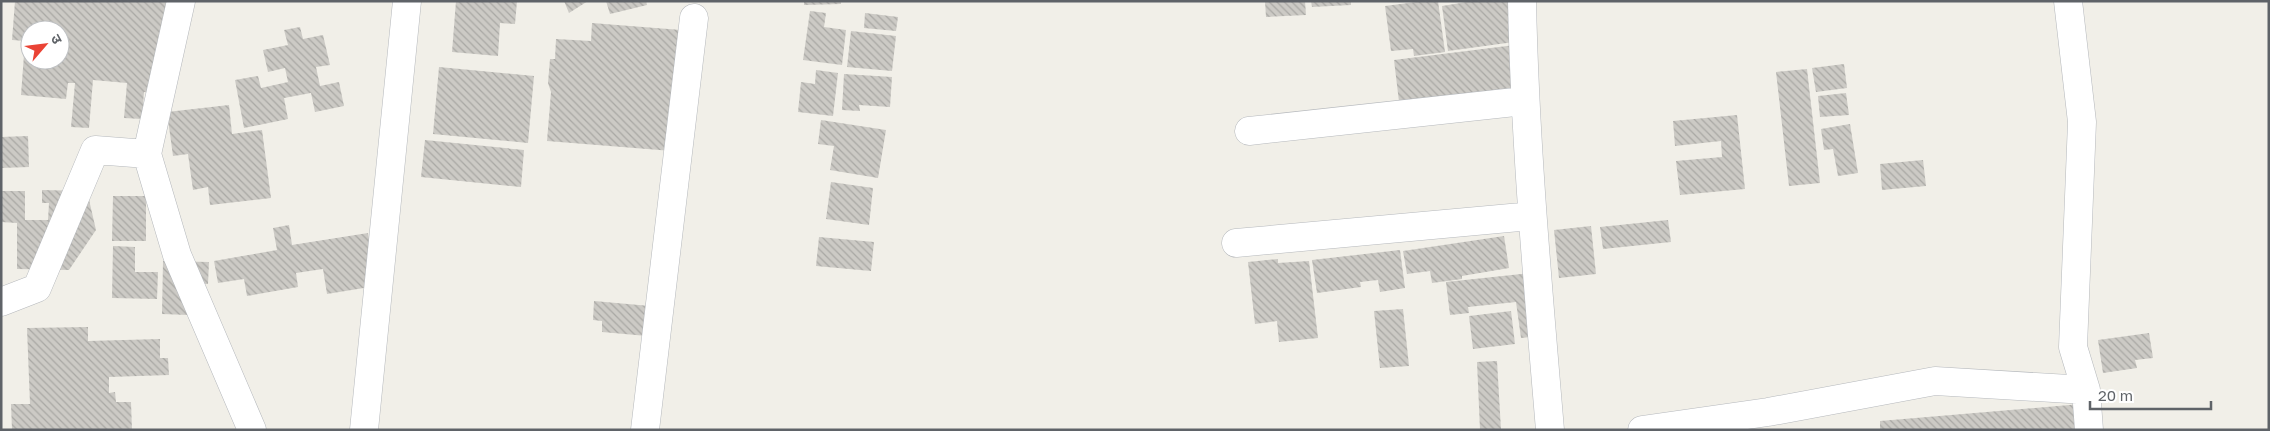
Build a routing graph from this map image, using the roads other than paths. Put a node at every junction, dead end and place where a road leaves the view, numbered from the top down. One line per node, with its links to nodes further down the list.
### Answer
1 (182, 1): 8 (street)
2 (407, 1): 14 (street)
3 (1522, 1): 6 (street)
4 (2068, 1): 12 (street)
5 (694, 18): 15 (street)
6 (1524, 102): 7 (street); 9 (street)
7 (1249, 131)
8 (147, 154): 11 (street); 13 (street)
9 (1532, 216): 10 (street); 16 (street)
10 (1236, 243)
11 (1, 302)
12 (2086, 390): 17 (street); 18 (street)
13 (252, 430)
14 (364, 430)
15 (645, 430)
16 (1550, 430)
17 (1642, 430)
18 (2089, 430)

